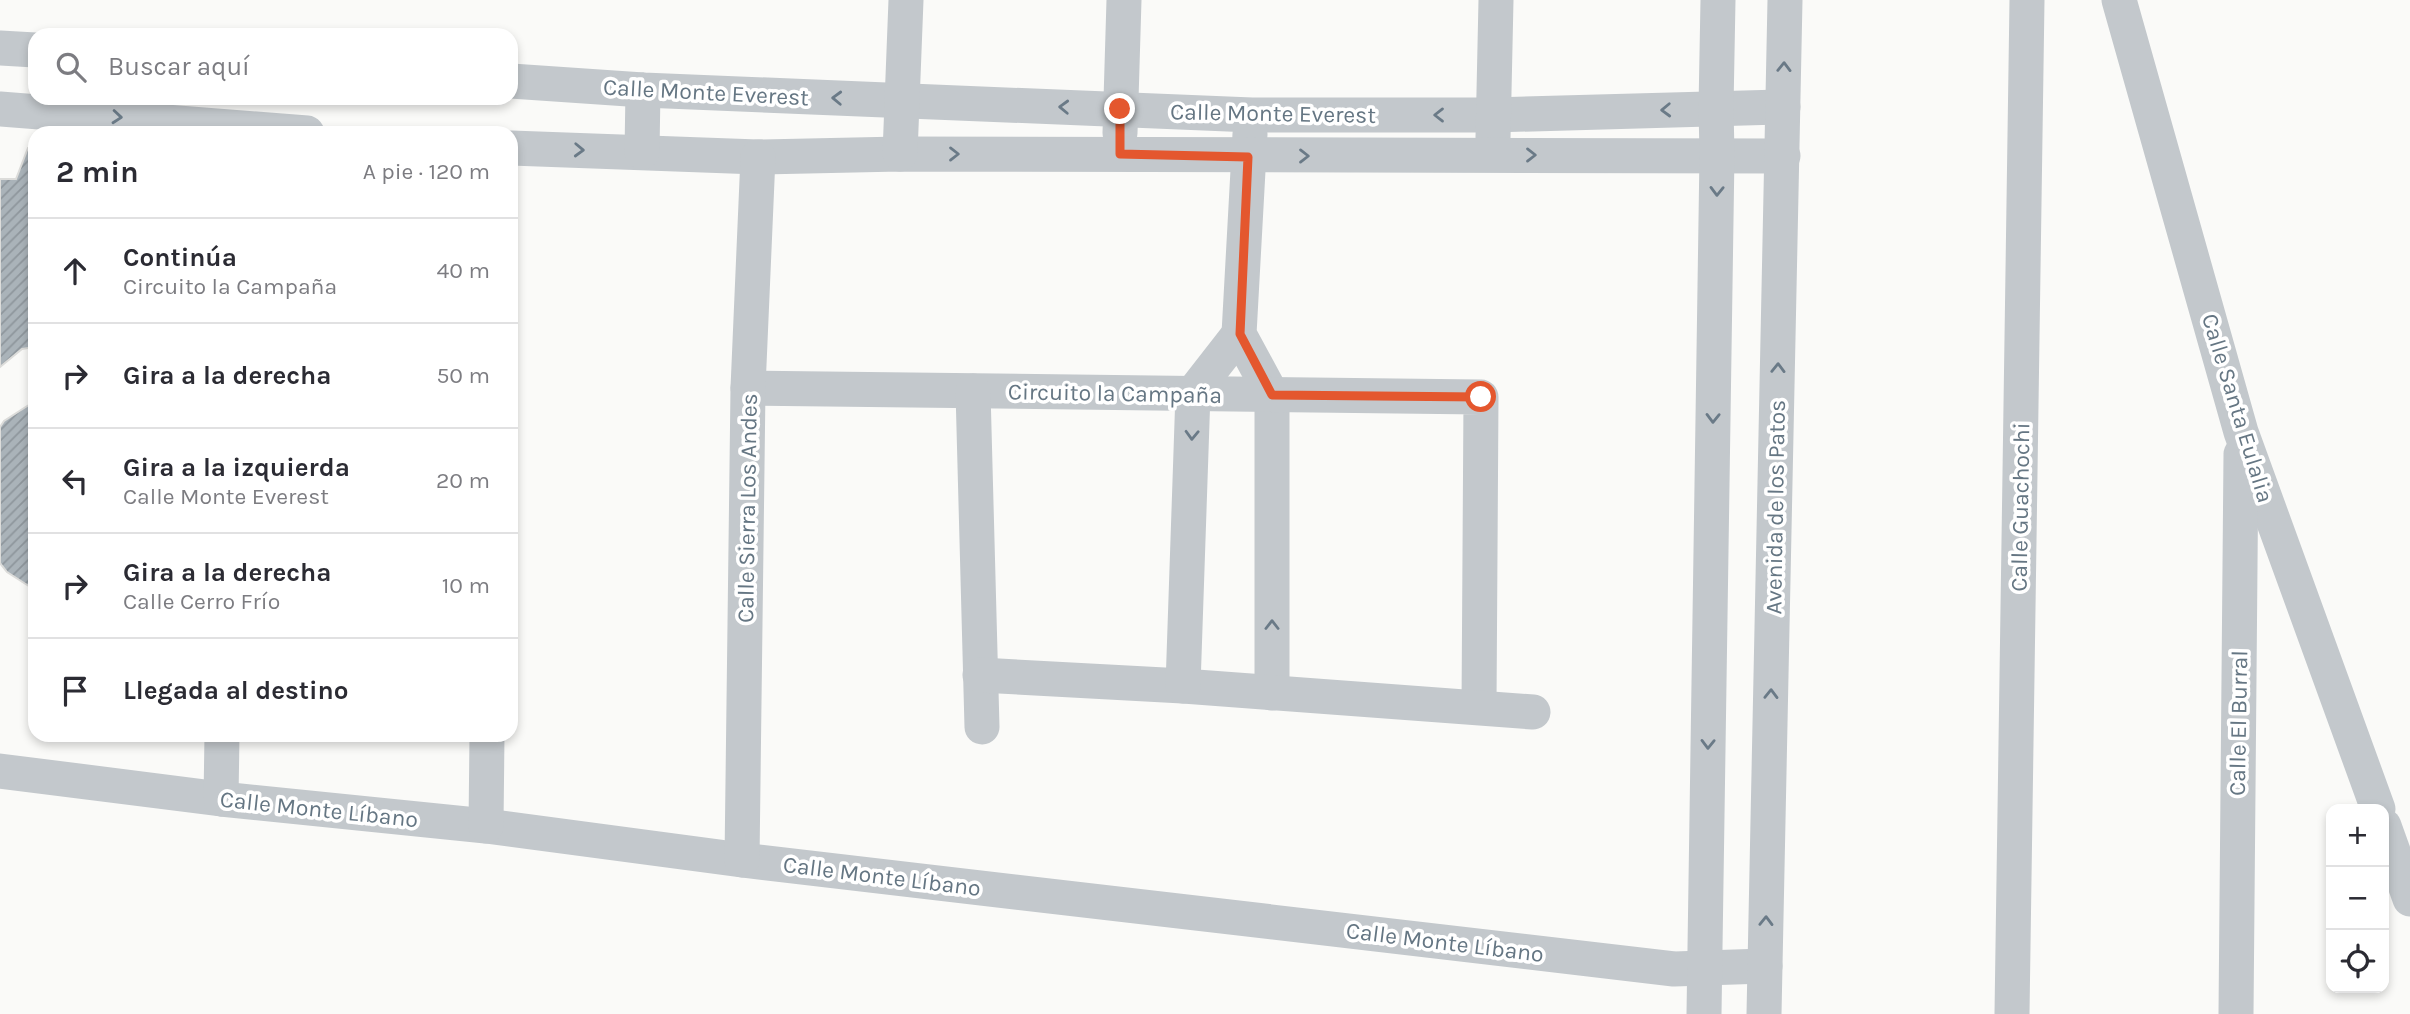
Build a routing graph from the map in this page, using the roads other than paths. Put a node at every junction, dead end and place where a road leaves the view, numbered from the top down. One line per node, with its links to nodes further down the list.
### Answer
1 (906, 0): 12 (street)
2 (1124, 0): 17 (street)
3 (1496, 0): 19 (street)
4 (1718, 0): 15 (street)
5 (1785, 0): 14 (street, Avenida de los Patos, one-way to 5)
6 (2027, 0): 55 (street, Calle Guachochi)
7 (2119, 0): 35 (street, Calle Santa Eulalia)
8 (0, 48): 9 (street)
9 (28, 50)
10 (518, 81): 11 (street, Calle Monte Everest)
11 (643, 90): 12 (street, Calle Monte Everest, one-way to 11); 22 (street)
12 (902, 100): 17 (street, Calle Monte Everest, one-way to 12); 23 (street)
13 (58, 105): 16 (street); 20 (street, one-way to 20)
14 (1783, 107): 15 (street, Calle Monte Everest); 27 (street, Avenida de los Patos)
15 (1716, 108): 19 (street, Calle Monte Everest, one-way to 19); 25 (street)
16 (0, 109)
17 (1120, 109): 18 (street, Calle Monte Everest); 24 (street)
18 (1252, 115): 19 (street, Calle Monte Everest, one-way to 18); 29 (street)
19 (1492, 115): 26 (street)
20 (203, 126)
21 (518, 148): 22 (street, Calle Monte Everest, one-way to 22)
22 (642, 152): 28 (street, Calle Monte Everest)
23 (900, 154): 24 (street, Calle Monte Everest, one-way to 24); 28 (street, Calle Monte Everest)
24 (1120, 154): 29 (street, Calle Monte Everest)
25 (1717, 154): 26 (street, Calle Monte Everest, one-way to 25); 27 (street, Calle Monte Everest); 52 (street, one-way to 52)
26 (1493, 155): 29 (street, Calle Monte Everest, one-way to 26)
27 (1783, 156): 51 (street, Avenida de los Patos, one-way to 27)
28 (758, 157): 31 (street, Calle Sierra Los Andes)
29 (1248, 157): 30 (street)
30 (1240, 334): 33 (street); 34 (street)
31 (748, 388): 32 (street, Circuito la Campaña); 49 (street, Calle Sierra Los Andes)
32 (973, 391): 33 (street, Circuito la Campaña); 36 (street)
33 (1193, 393): 34 (street, Circuito la Campaña); 37 (street, one-way to 37)
34 (1272, 395): 38 (street, one-way to 34); 39 (street, Circuito la Campaña)
35 (2241, 432): 46 (street, Calle Santa Eulalia); 56 (street, Calle El Burral)
36 (981, 675): 37 (street); 41 (street)
37 (1183, 686): 38 (street)
38 (1272, 693): 39 (street)
39 (1479, 707): 40 (street)
40 (1532, 712)
41 (982, 727)
42 (222, 742): 45 (street)
43 (487, 742): 47 (street)
44 (0, 772): 45 (street, Calle Monte Líbano)
45 (221, 799): 47 (street, Calle Monte Líbano)
46 (2376, 804)
47 (486, 827): 49 (street, Calle Monte Líbano)
48 (2389, 840): 50 (street)
49 (741, 860): 52 (street, Calle Monte Líbano)
50 (2410, 899)
51 (1765, 967): 52 (street, Calle Monte Líbano); 54 (street, Avenida de los Patos)
52 (1705, 968): 53 (street)
53 (1704, 1014)
54 (1764, 1014)
55 (2012, 1014)
56 (2236, 1014)

